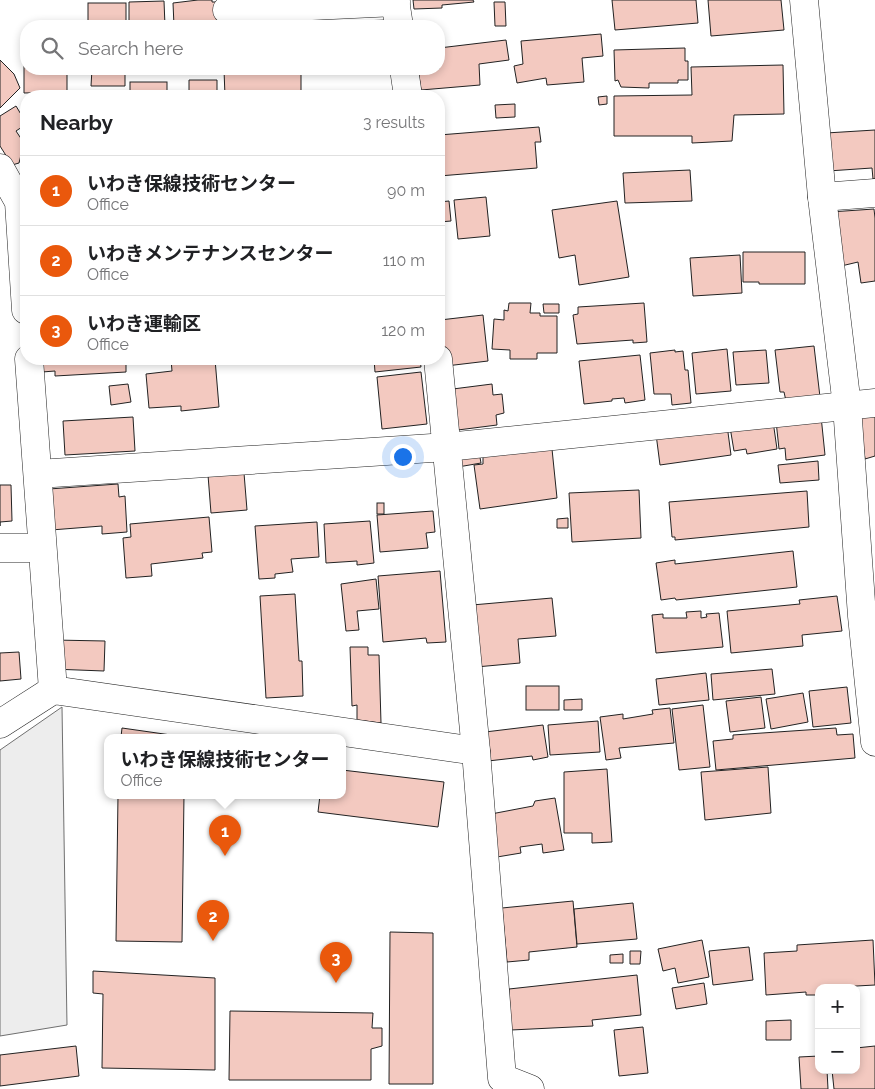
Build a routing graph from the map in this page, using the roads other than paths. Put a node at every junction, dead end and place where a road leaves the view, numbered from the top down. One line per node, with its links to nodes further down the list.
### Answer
1 (804, 0): 8 (street)
2 (397, 9): 3 (street)
3 (227, 10)
4 (405, 75): 5 (street)
5 (407, 90)
6 (0, 168): 9 (street)
7 (875, 193): 8 (street)
8 (822, 197): 13 (street)
9 (20, 198)
10 (30, 365): 15 (street)
11 (439, 365): 14 (street)
12 (875, 403): 13 (street)
13 (847, 406): 14 (street); 20 (street)
14 (447, 447): 15 (street); 21 (street)
15 (38, 474): 17 (street)
16 (0, 548): 17 (street)
17 (42, 548): 18 (street)
18 (53, 690): 19 (street); 21 (street)
19 (0, 724)
20 (875, 742)
21 (476, 751): 22 (street)
22 (530, 1089)

